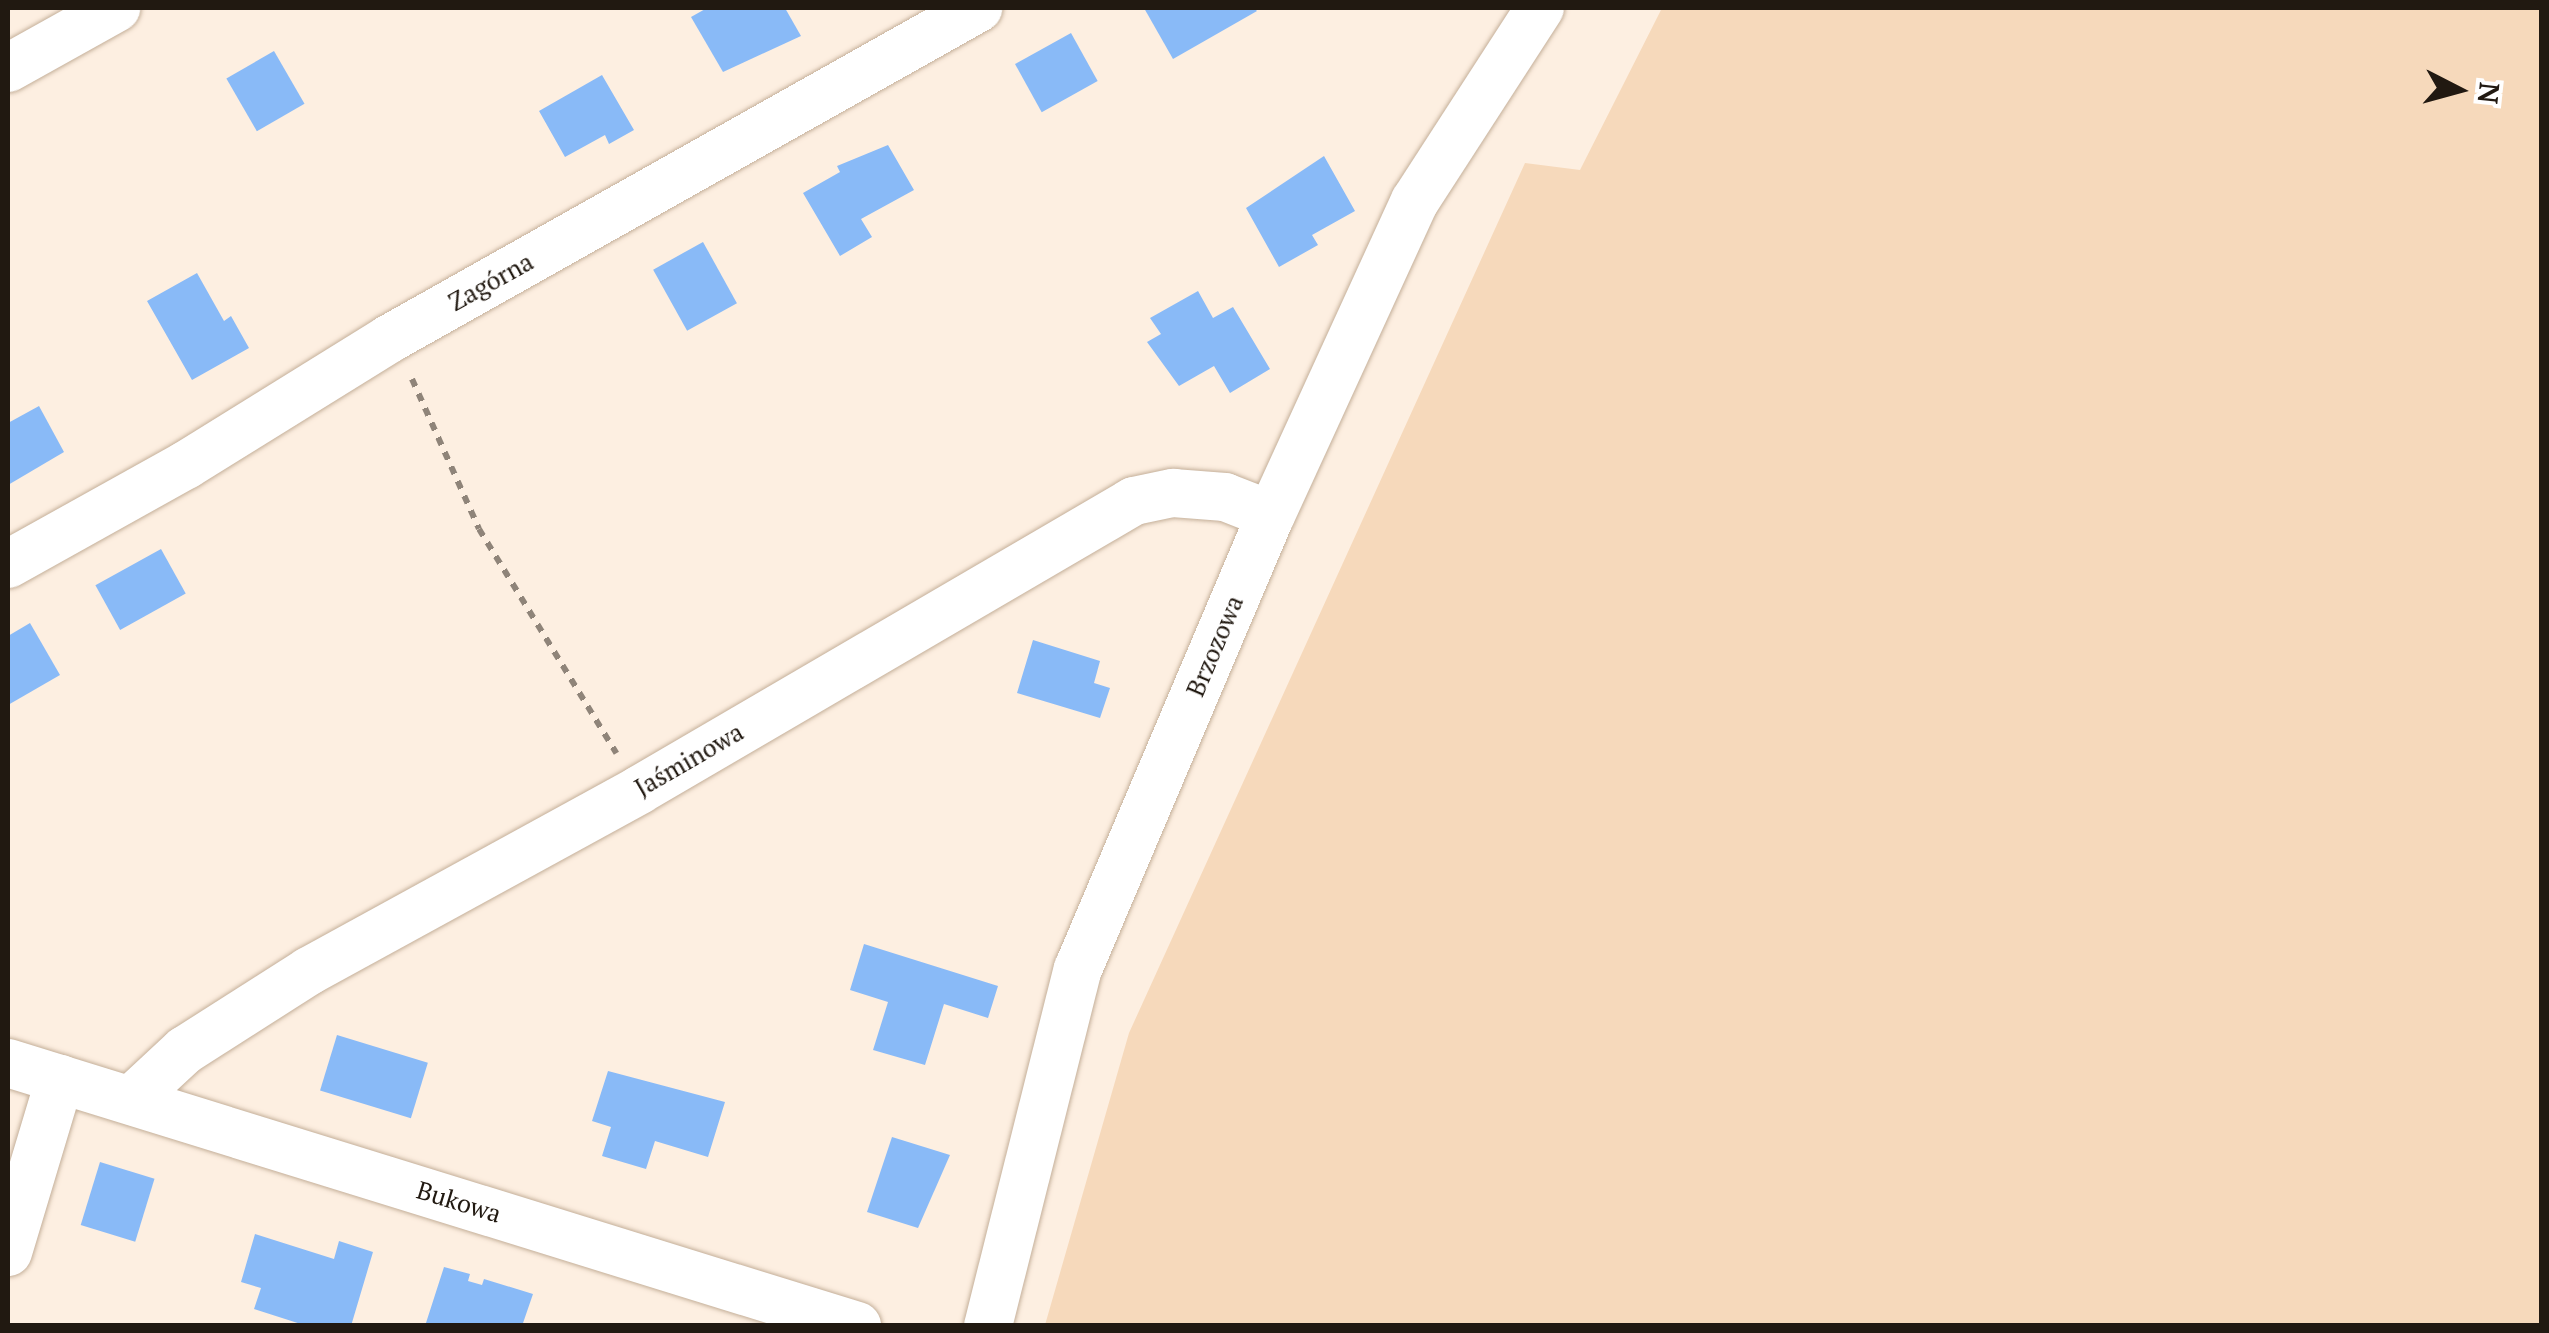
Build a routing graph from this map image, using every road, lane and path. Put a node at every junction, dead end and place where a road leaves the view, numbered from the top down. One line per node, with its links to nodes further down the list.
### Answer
1 (116, 8): 4 (street)
2 (978, 8): 5 (street, Zagórna)
3 (1540, 8): 6 (street, Brzozowa)
4 (8, 68)
5 (388, 339): 7 (street, Zagórna); 8 (path)
6 (1271, 515): 8 (street, Jaśminowa); 14 (street, Brzozowa)
7 (8, 564)
8 (639, 790): 11 (street, Jaśminowa)
9 (8, 1063): 10 (street, Bukowa)
10 (60, 1079): 11 (street, Bukowa); 12 (street)
11 (132, 1100): 13 (street, Bukowa)
12 (8, 1252)
13 (857, 1326)
14 (988, 1326)

